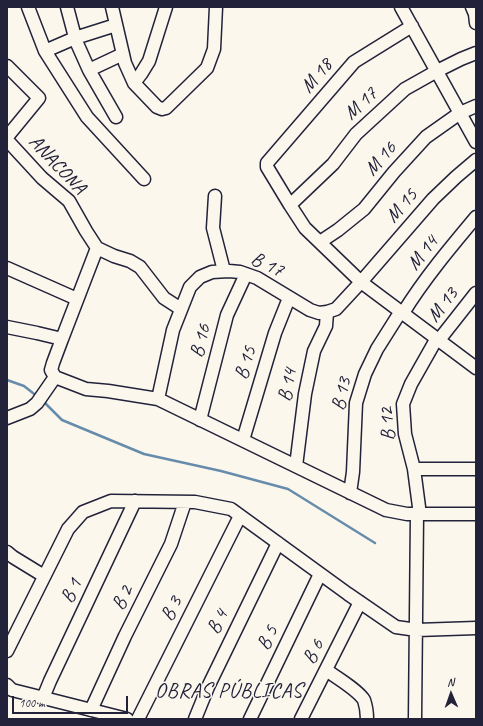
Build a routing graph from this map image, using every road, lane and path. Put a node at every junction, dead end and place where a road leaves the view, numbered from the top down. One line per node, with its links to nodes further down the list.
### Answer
1 (28, 7): 12 (street)
2 (67, 7): 11 (street)
3 (112, 7): 9 (street)
4 (166, 7): 18 (street)
5 (216, 7): 18 (street)
6 (401, 7): 10 (street)
7 (472, 7): 8 (street)
8 (476, 23)
9 (116, 26): 11 (street); 14 (street)
10 (412, 26): 17 (street); 27 (street, M 18)
11 (75, 38): 12 (street); 16 (street)
12 (45, 51): 25 (street)
13 (476, 53): 17 (street, M 17)
14 (123, 54): 16 (street); 18 (street)
15 (7, 66): 22 (street)
16 (89, 70): 21 (street)
17 (437, 71): 20 (street); 27 (street, M 17)
18 (134, 83)
19 (476, 106): 20 (street, M 16)
20 (460, 113): 23 (street); 29 (street, M 16)
21 (116, 117)
22 (7, 139): 30 (street, ANACONA)
23 (476, 142)
24 (476, 160): 34 (street, M 15)
25 (144, 179)
26 (215, 196): 32 (street)
27 (290, 205): 29 (street)
28 (476, 217): 40 (street, M 14)
29 (320, 242): 34 (street)
30 (97, 248): 37 (street); 38 (street)
31 (7, 268): 37 (street)
32 (224, 271): 33 (street, B 17); 38 (street, B 17)
33 (246, 274): 36 (street, B 17); 48 (street, B 16)
34 (361, 282): 39 (street); 40 (street)
35 (476, 293): 43 (street, M 13)
36 (289, 298): 39 (street, B 17); 49 (street, B 15)
37 (77, 299): 42 (street)
38 (181, 309): 46 (street, B 17)
39 (327, 312): 50 (street, B 14)
40 (402, 312): 43 (street); 53 (street, B 13)
41 (7, 327): 42 (street)
42 (62, 339): 45 (street)
43 (438, 339): 44 (street); 51 (street, B 12)
44 (476, 368)
45 (55, 377): 46 (street); 47 (street)
46 (158, 399): 48 (street)
47 (7, 418)
48 (200, 420): 49 (street)
49 (243, 440): 50 (street)
50 (296, 466): 53 (street)
51 (414, 469): 52 (street); 56 (street, B 12)
52 (476, 469)
53 (350, 493): 56 (street)
54 (135, 501): 55 (street); 62 (street); 69 (street, B 1)
55 (185, 502): 58 (street); 70 (street, B 2)
56 (418, 514): 57 (street); 65 (street, B 12)
57 (476, 514)
58 (240, 516): 59 (street); 72 (street, B 3)
59 (278, 543): 61 (street); 73 (street, B 4)
60 (9, 557): 62 (street)
61 (320, 574): 63 (street); 74 (street, B 5)
62 (44, 576): 66 (street)
63 (360, 602): 65 (street); 67 (street, B 6)
64 (476, 628): 65 (street)
65 (416, 630): 77 (street, B 12)
66 (7, 651)
67 (326, 670): 75 (street, B 6); 76 (street)
68 (7, 685): 69 (street)
69 (43, 698): 70 (street)
70 (91, 710): 71 (street)
71 (127, 719)
72 (138, 719)
73 (195, 719)
74 (250, 719)
75 (301, 719)
76 (368, 719)
77 (415, 719)

